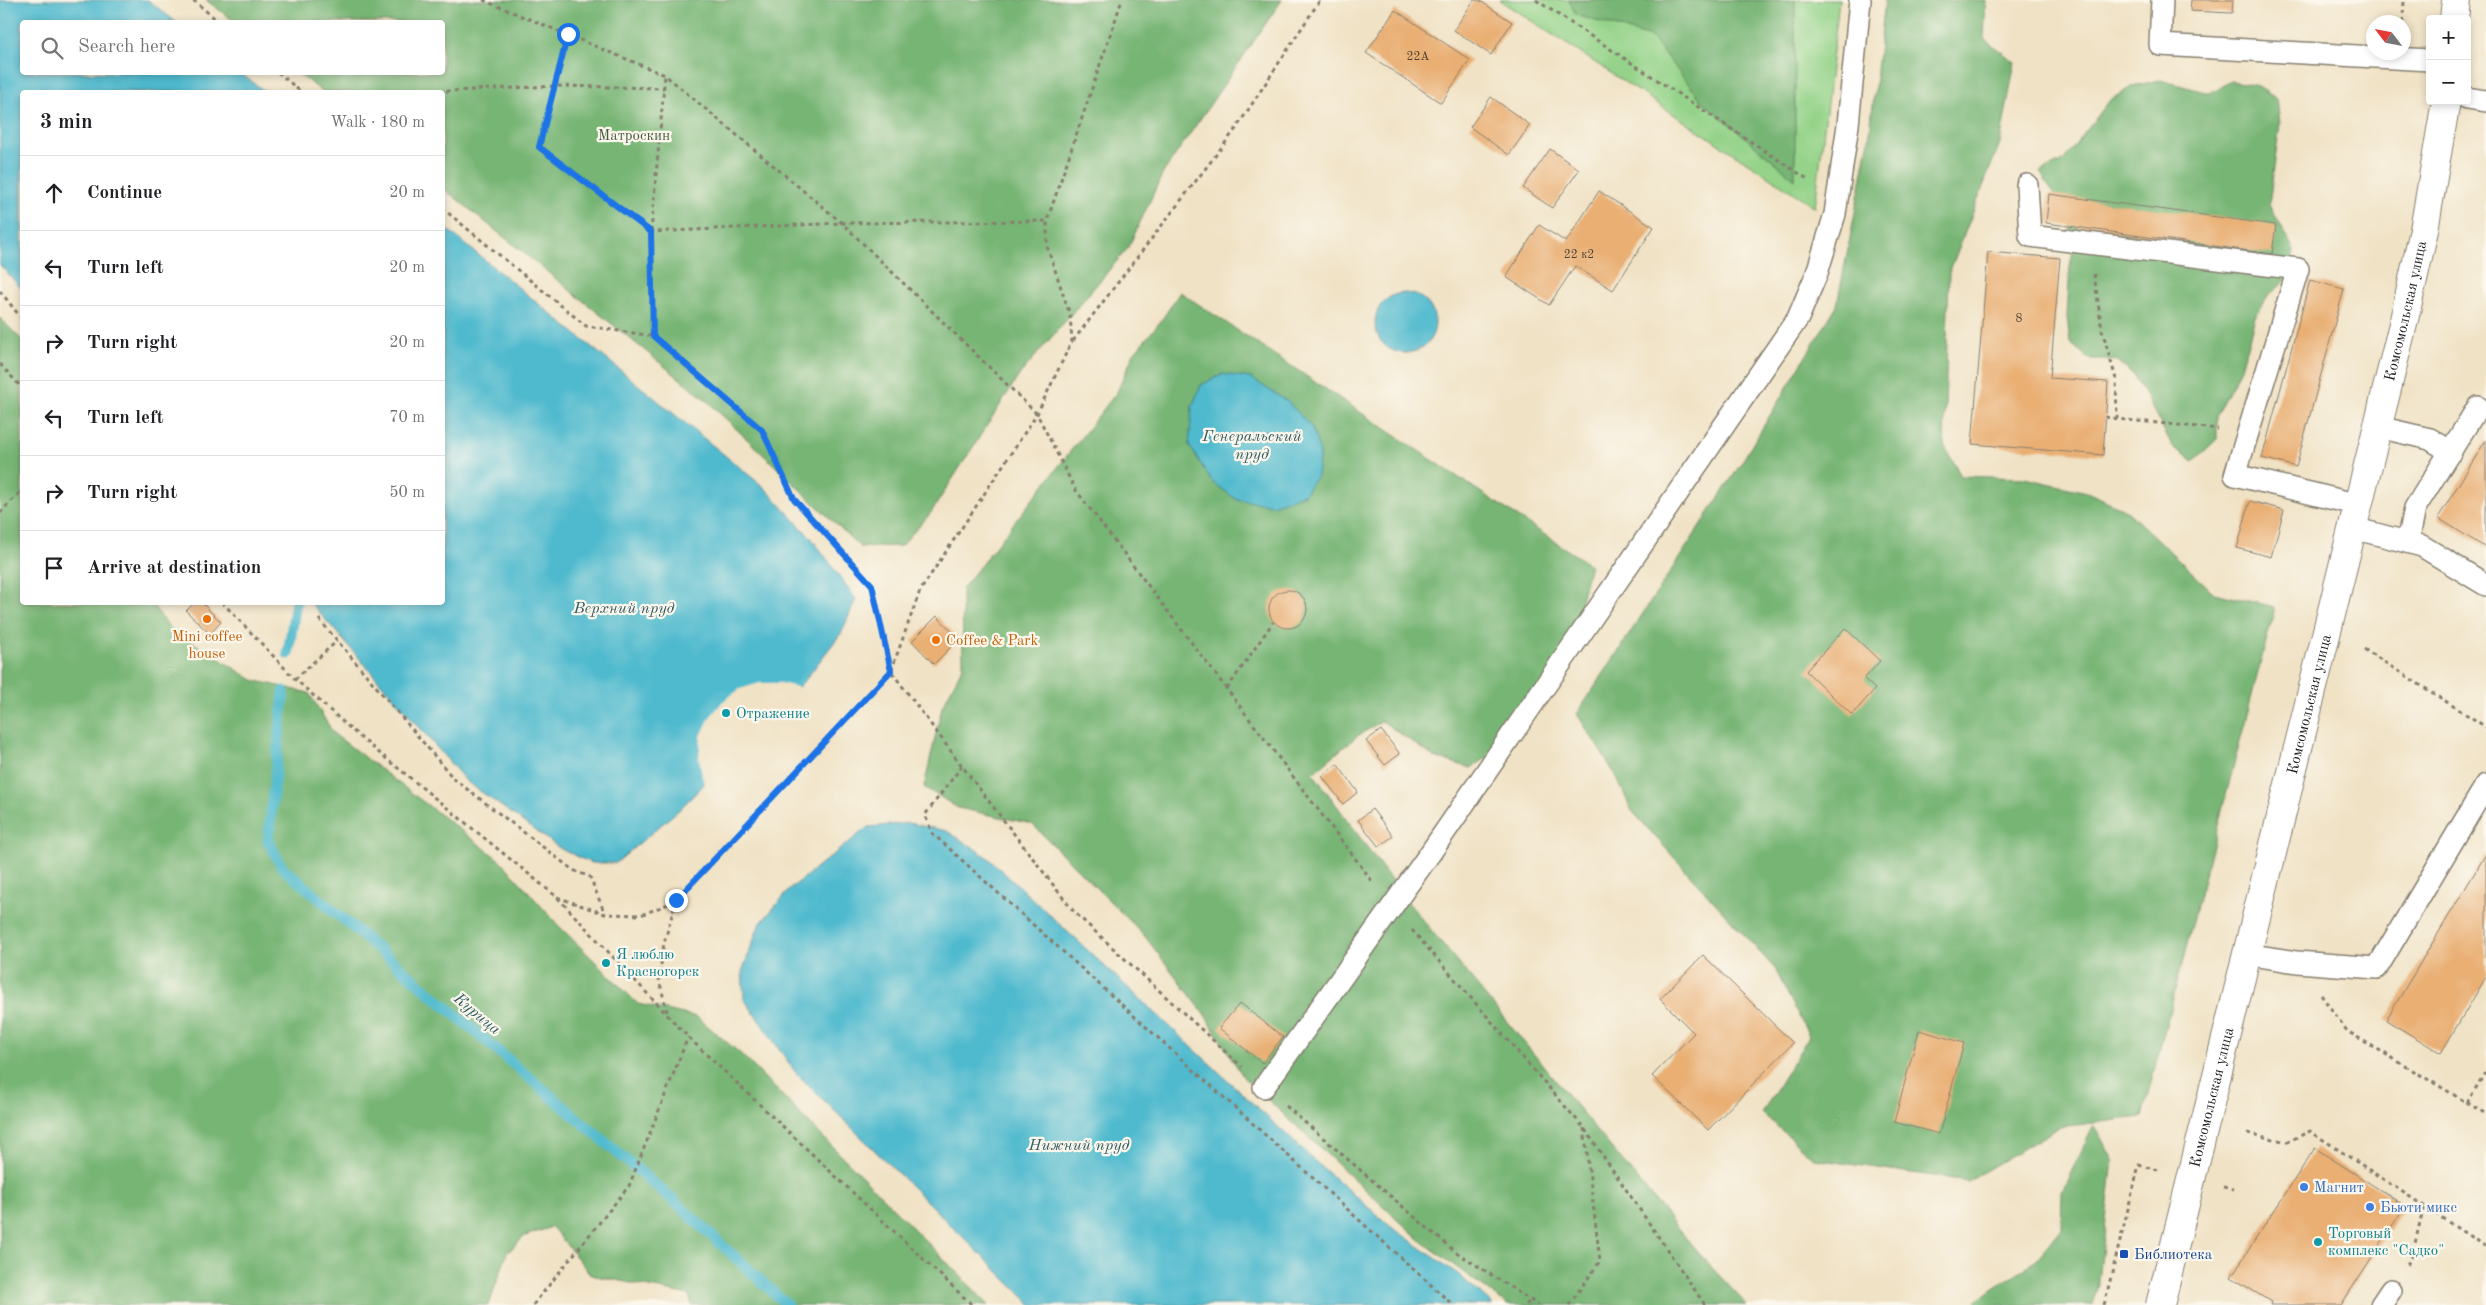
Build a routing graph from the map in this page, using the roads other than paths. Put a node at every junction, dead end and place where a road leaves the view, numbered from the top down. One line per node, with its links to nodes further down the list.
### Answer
1 (1860, 0): 18 (lane)
2 (2162, 0): 5 (lane)
3 (2456, 0): 4 (street)
4 (2454, 15)
5 (2426, 60)
6 (2471, 99): 7 (lane)
7 (2486, 101)
8 (2445, 105): 11 (street, Комсомольская улица)
9 (2027, 185): 13 (lane)
10 (2478, 407): 12 (lane)
11 (2378, 427): 12 (lane); 13 (street, Комсомольская улица)
12 (2451, 452): 14 (lane)
13 (2356, 516): 14 (lane); 17 (street, Комсомольская улица)
14 (2408, 542): 15 (lane)
15 (2486, 585)
16 (2486, 785): 17 (lane)
17 (2246, 954): 19 (street, Комсомольская улица)
18 (1264, 1087)
19 (2160, 1305)

